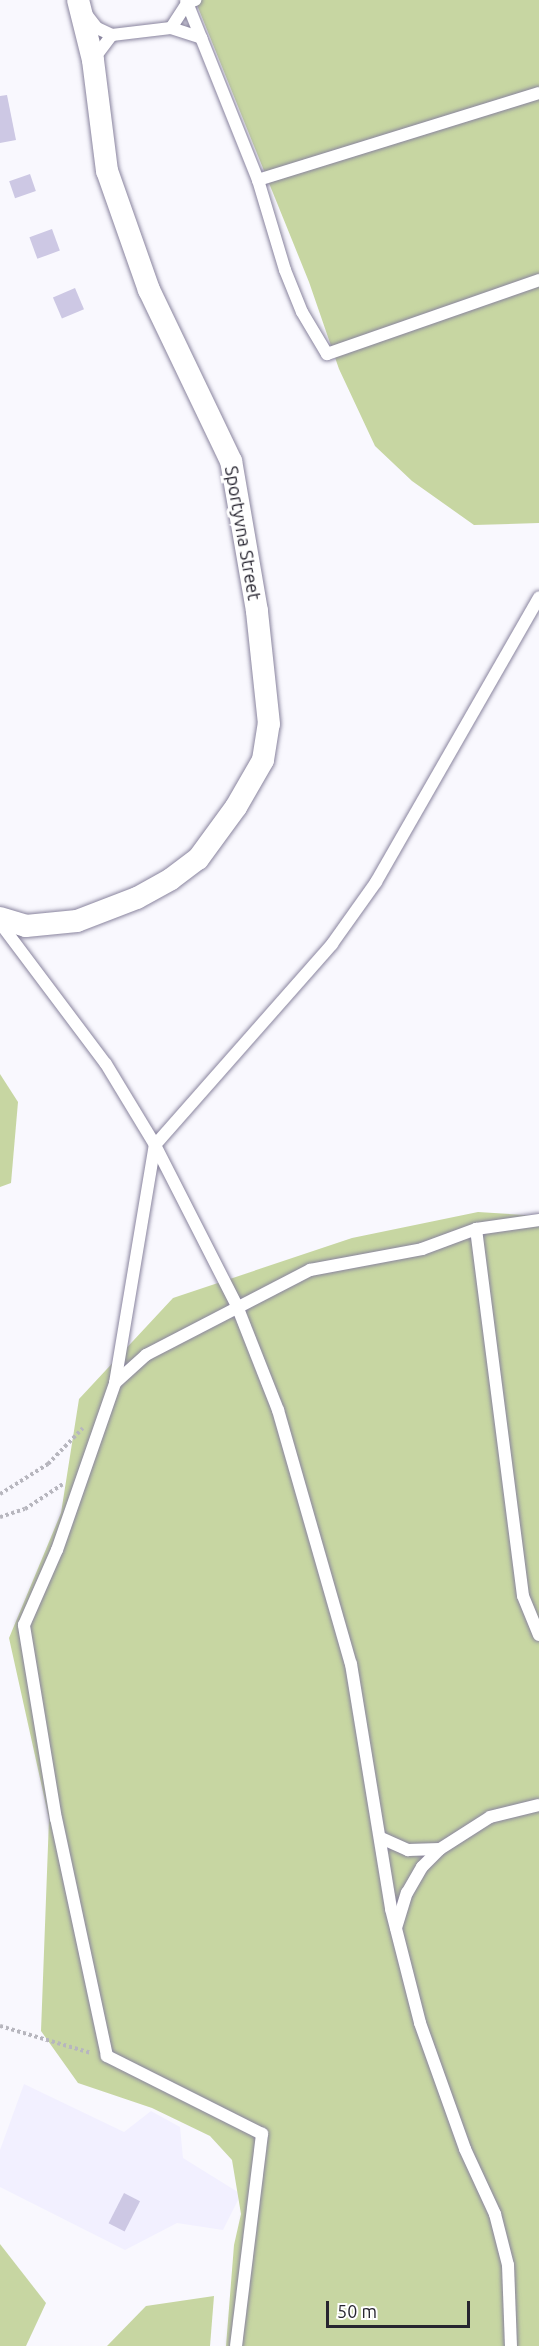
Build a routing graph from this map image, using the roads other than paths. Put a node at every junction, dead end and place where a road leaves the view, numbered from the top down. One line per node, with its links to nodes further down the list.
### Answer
1 (189, 1): 3 (lane); 5 (lane)
2 (79, 3): 4 (lane); 6 (street, Sportyvna Street)
3 (171, 28): 4 (lane); 5 (lane)
4 (112, 35): 6 (lane)
5 (201, 38): 8 (lane)
6 (93, 60): 11 (street, Sportyvna Street)
7 (539, 93): 8 (lane)
8 (258, 180): 9 (lane)
9 (539, 280)
10 (539, 597): 13 (lane)
11 (0, 918)
12 (0, 922): 13 (lane)
13 (155, 1145): 16 (lane); 17 (lane)
14 (539, 1220): 15 (lane)
15 (476, 1228): 16 (lane); 18 (lane)
16 (237, 1306): 17 (lane); 20 (lane)
17 (115, 1383): 23 (lane)
18 (539, 1635)
19 (539, 1805): 21 (lane)
20 (381, 1838): 21 (lane); 22 (lane)
21 (440, 1849): 22 (lane)
22 (396, 1929): 24 (lane)
23 (236, 2346)
24 (511, 2346)

